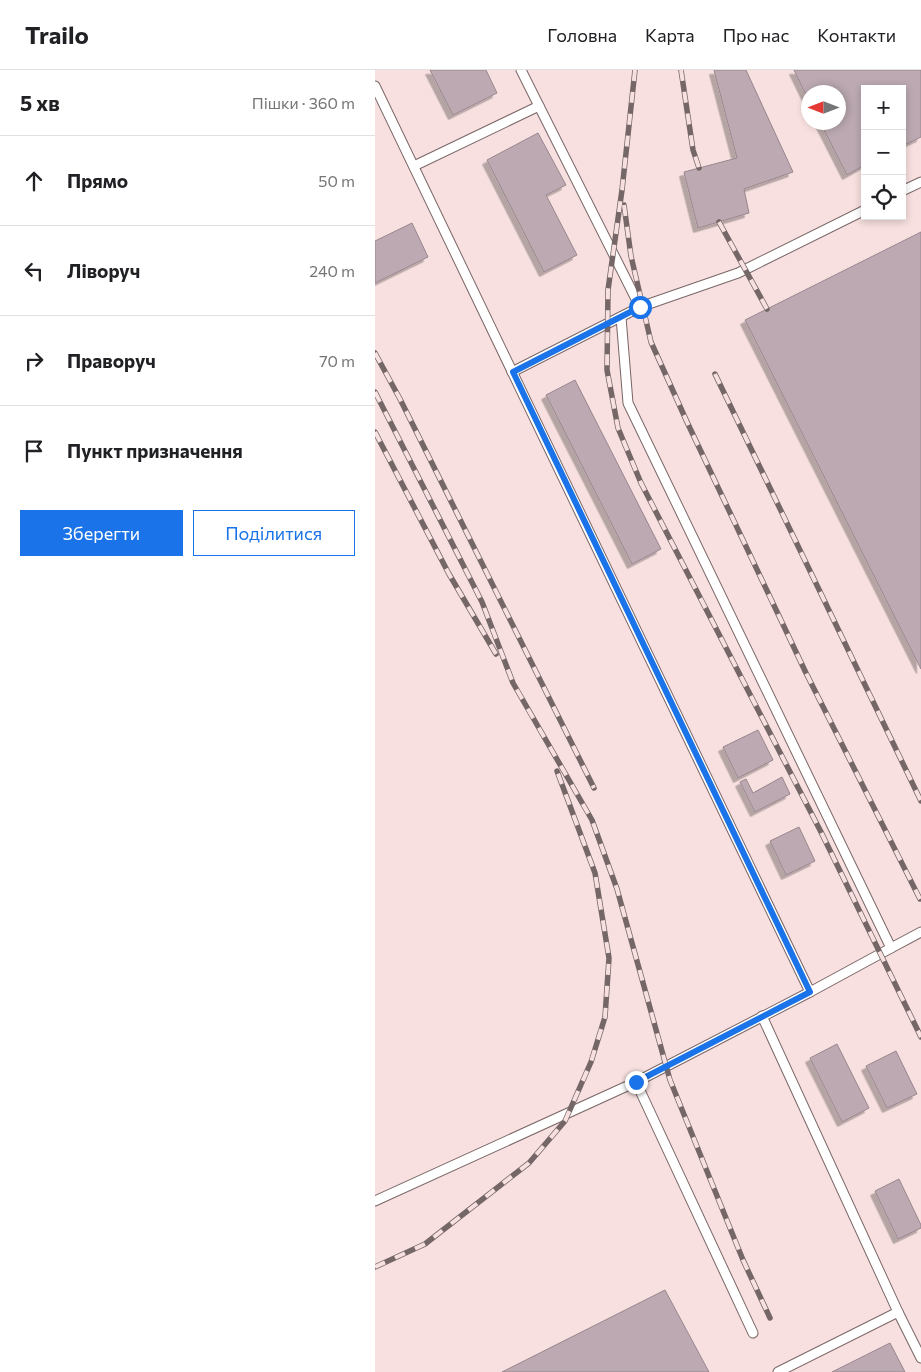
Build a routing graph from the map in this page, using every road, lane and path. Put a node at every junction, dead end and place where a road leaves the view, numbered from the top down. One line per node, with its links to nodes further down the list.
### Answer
1 (521, 70): 3 (lane)
2 (375, 86): 4 (lane)
3 (539, 106): 4 (lane); 8 (lane)
4 (414, 166): 10 (lane)
5 (921, 182): 6 (lane)
6 (906, 189)
7 (861, 212): 8 (lane)
8 (640, 307): 9 (lane)
9 (621, 317): 10 (lane); 12 (lane)
10 (513, 372): 13 (lane)
11 (921, 932): 12 (lane)
12 (891, 948): 13 (lane)
13 (810, 992): 14 (lane)
14 (762, 1016): 15 (lane); 17 (lane)
15 (636, 1082): 16 (lane); 18 (lane)
16 (375, 1201)
17 (898, 1312): 19 (lane); 20 (lane)
18 (753, 1333)
19 (921, 1358)
20 (778, 1372)

